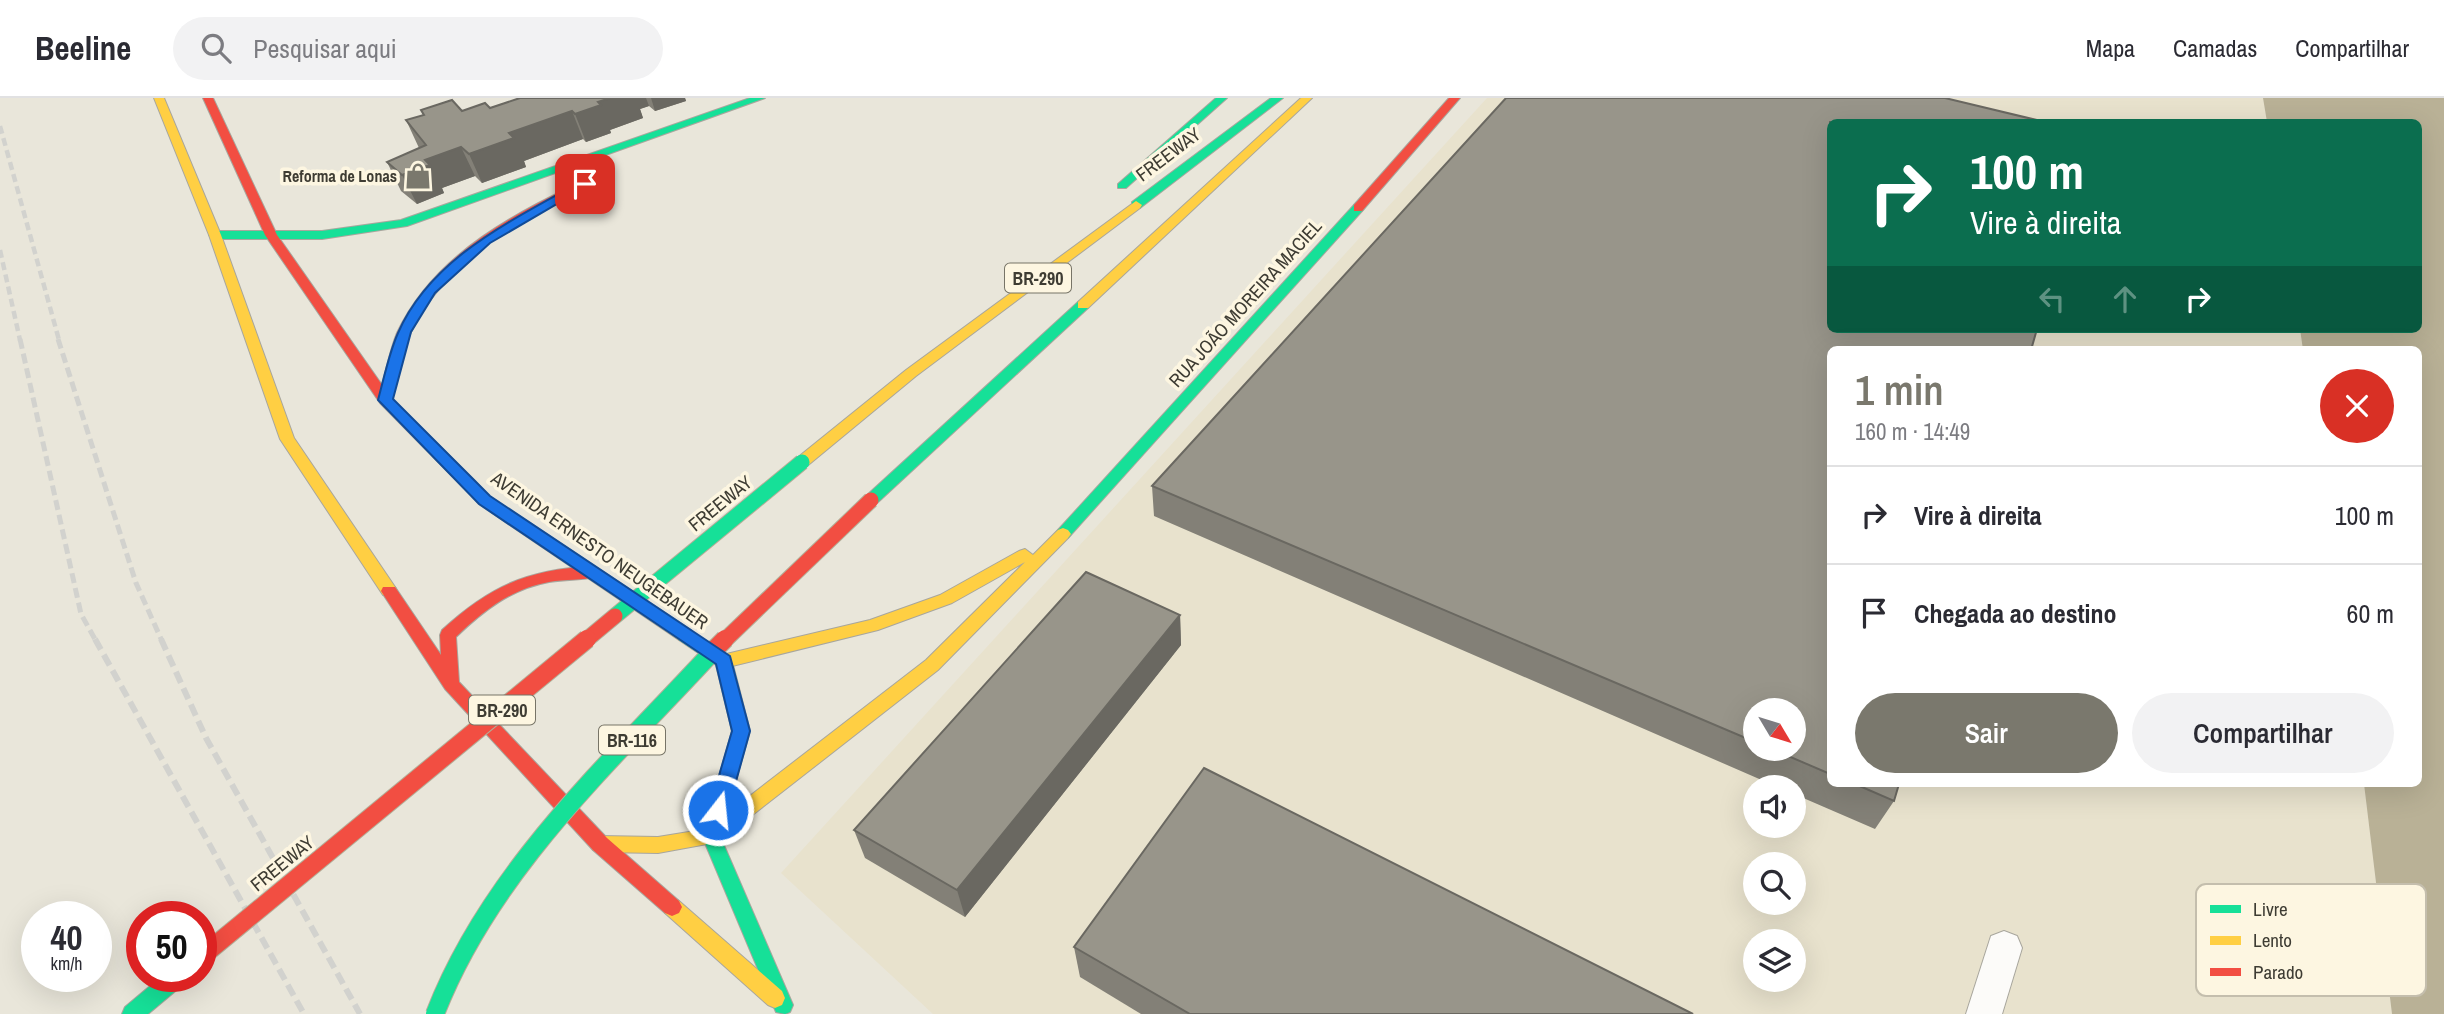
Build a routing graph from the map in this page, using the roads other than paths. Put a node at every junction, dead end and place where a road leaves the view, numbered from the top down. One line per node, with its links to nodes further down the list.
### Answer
1 (159, 98): 9 (main road)
2 (208, 98): 10 (main road, AVENIDA ERNESTO NEUGEBAUER)
3 (762, 98): 10 (main road); 13 (main road)
4 (1222, 98): 8 (main road)
5 (1278, 98): 12 (main road, FREEWAY / BR-290)
6 (1307, 98): 25 (main road, BR-116, bridge)
7 (1455, 98): 14 (main road, RUA JOÃO MOREIRA MACIEL)
8 (1108, 199)
9 (215, 235): 10 (main road); 17 (main road)
10 (271, 235): 13 (main road, AVENIDA ERNESTO NEUGEBAUER)
11 (1066, 235): 12 (main road)
12 (911, 373): 20 (main road, FREEWAY / BR-290, bridge)
13 (385, 400): 15 (main road, AVENIDA ERNESTO NEUGEBAUER)
14 (1063, 534): 16 (main road, RUA JOÃO MOREIRA MACIEL); 18 (main road, RUA JOÃO MOREIRA MACIEL)
15 (592, 572): 16 (main road, AVENIDA ERNESTO NEUGEBAUER); 17 (main road)
16 (724, 661): 18 (main road)
17 (451, 684): 19 (main road)
18 (711, 836): 19 (main road, RUA JOÃO MOREIRA MACIEL); 23 (main road)
19 (600, 844): 23 (main road)
20 (217, 944)
21 (2004, 948): 26 (lane)
22 (159, 992): 24 (main road)
23 (788, 1010)
24 (132, 1014)
25 (435, 1014)
26 (1984, 1014)

